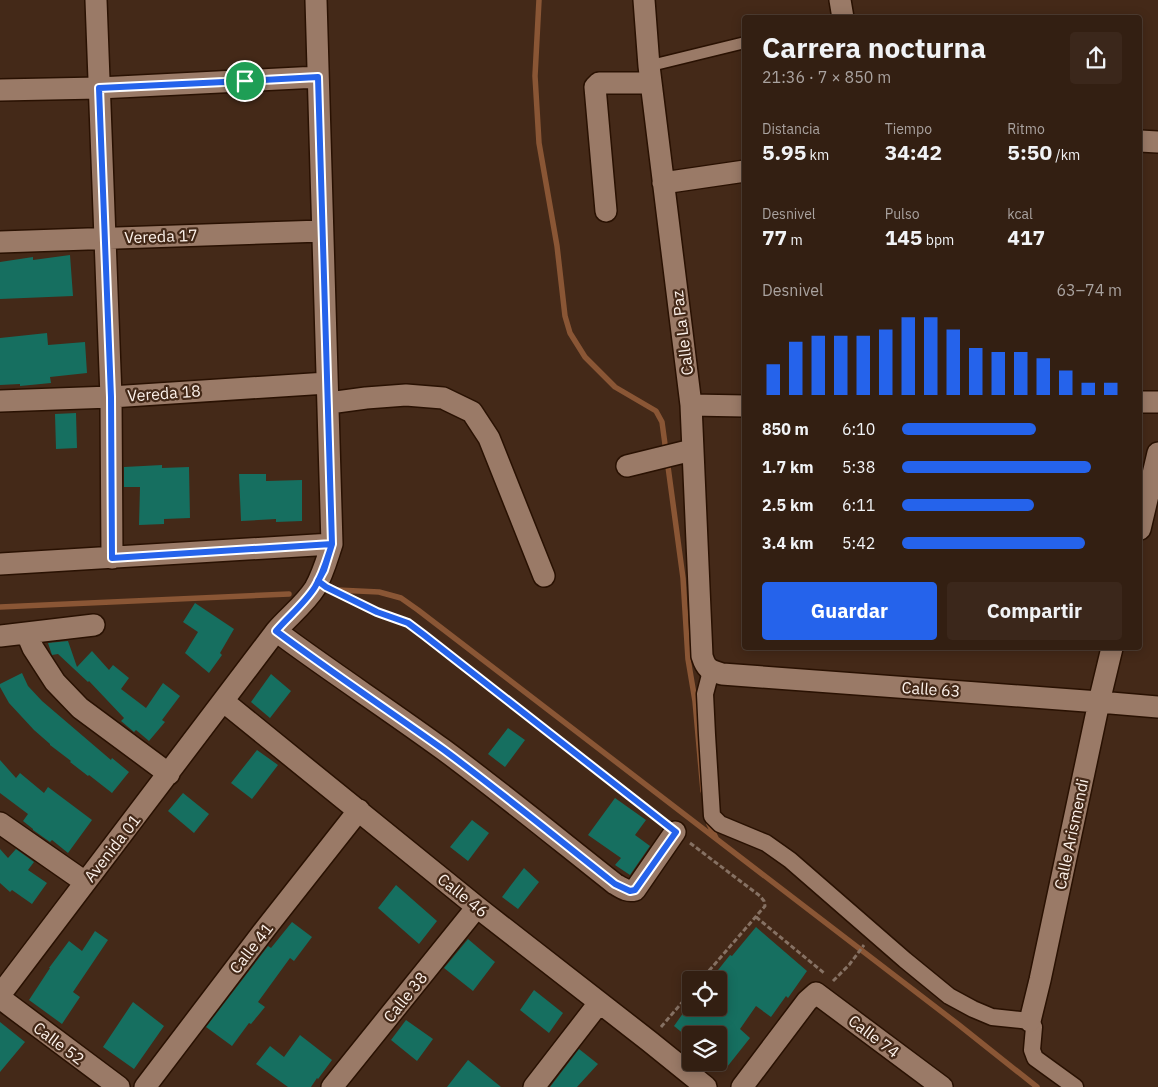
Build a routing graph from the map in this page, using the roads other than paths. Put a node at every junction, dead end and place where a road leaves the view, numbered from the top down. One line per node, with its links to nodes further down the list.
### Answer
1 (96, 0): 9 (street)
2 (316, 0): 8 (street, Avenida 01)
3 (644, 0): 7 (street, Calle La Paz)
4 (840, 0): 5 (street)
5 (842, 15)
6 (742, 43): 7 (lane)
7 (650, 74): 14 (street, Calle La Paz); 15 (street)
8 (318, 77): 9 (street); 16 (street, Avenida 01)
9 (99, 88): 10 (street); 17 (street)
10 (0, 90)
11 (1142, 141): 12 (street)
12 (1158, 142)
13 (742, 171): 14 (street)
14 (663, 182): 24 (street, Calle La Paz)
15 (606, 211)
16 (322, 231): 17 (street, Vereda 17); 19 (street, Avenida 01)
17 (105, 238): 18 (street, Vereda 17); 20 (street)
18 (0, 242)
19 (328, 393): 20 (street, Vereda 18); 30 (street, Avenida 01); 33 (street, Vereda 18)
20 (111, 397): 21 (street, Vereda 18); 31 (street)
21 (0, 400)
22 (1142, 402): 23 (street)
23 (1158, 402)
24 (691, 405): 25 (street); 26 (street, Calle La Paz)
25 (742, 406)
26 (684, 452): 28 (street); 39 (street, Calle La Paz)
27 (1158, 453): 29 (street)
28 (627, 466)
29 (1142, 521)
30 (332, 544): 31 (street); 35 (street, Avenida 01)
31 (112, 558): 32 (street)
32 (0, 564)
33 (544, 576)
34 (94, 625): 36 (street)
35 (276, 631): 40 (street, Avenida 01); 46 (street)
36 (27, 634): 37 (street); 43 (street)
37 (0, 636)
38 (1112, 650): 41 (street, Calle Arismendi)
39 (708, 668): 41 (street, Calle 63); 51 (street)
40 (223, 700): 43 (street, Avenida 01); 44 (street, Calle 46)
41 (1099, 702): 42 (street, Calle 63); 51 (street, Calle Arismendi)
42 (1158, 707)
43 (168, 774): 47 (street, Avenida 01)
44 (359, 810): 48 (street, Calle 46); 53 (street, Calle 41)
45 (0, 823): 47 (street)
46 (676, 832)
47 (85, 882): 49 (street, Avenida 01)
48 (477, 907): 50 (street, Calle 46); 54 (street, Calle 38)
49 (0, 997): 52 (street, Calle 52)
50 (599, 1003): 55 (street); 56 (street, Calle 46)
51 (1030, 1021): 59 (street)
52 (119, 1087)
53 (145, 1087)
54 (332, 1087)
55 (534, 1087)
56 (706, 1087)
57 (742, 1087): 58 (street, Calle 74)
58 (942, 1087)
59 (1075, 1087)

